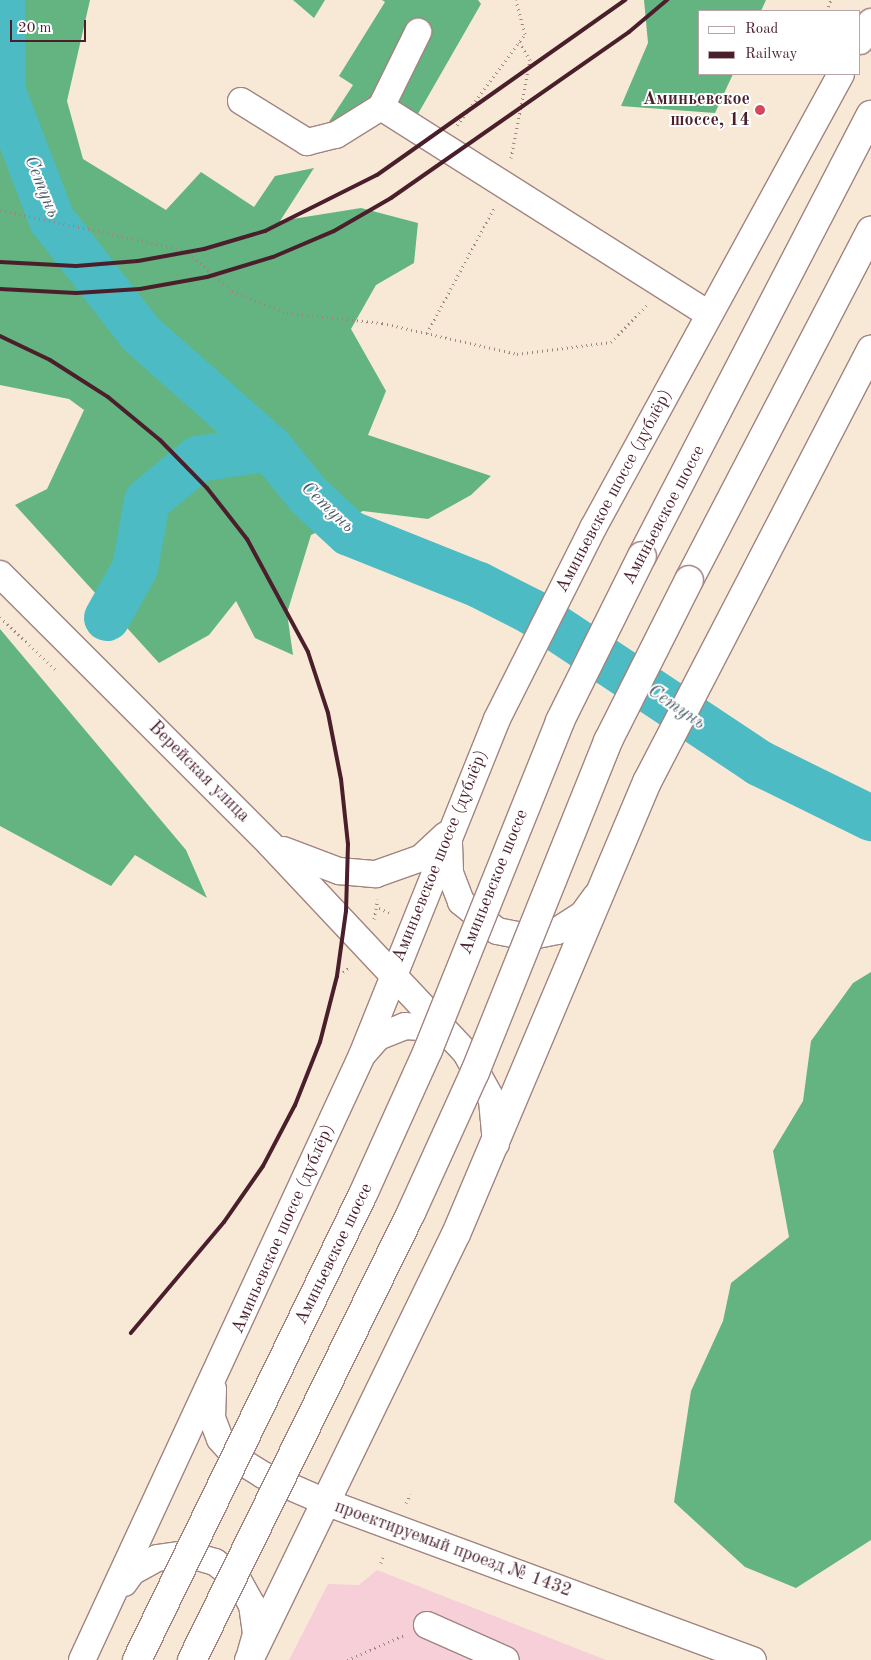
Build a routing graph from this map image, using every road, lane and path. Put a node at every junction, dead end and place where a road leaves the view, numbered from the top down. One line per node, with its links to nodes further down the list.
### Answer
1 (516, 0): 5 (path)
2 (871, 22): 4 (street)
3 (418, 32): 8 (street)
4 (861, 39)
5 (519, 42): 10 (path); 11 (path)
6 (840, 75): 15 (street, Аминьевское шоссе (дублёр))
7 (241, 102): 8 (street)
8 (381, 107): 10 (street)
9 (871, 115): 41 (main road, Аминьевское шоссе, bridge)
10 (444, 147): 11 (street)
11 (505, 186): 14 (street); 16 (path)
12 (0, 210): 16 (path)
13 (871, 230): 42 (main road, bridge)
14 (664, 287): 15 (street); 16 (path)
15 (709, 314): 19 (street, Аминьевское шоссе (дублёр))
16 (428, 333)
17 (871, 350): 21 (main road)
18 (0, 574): 20 (street, Верейская улица)
19 (451, 827): 20 (street); 21 (street); 28 (street, Аминьевское шоссе (дублёр))
20 (269, 843): 28 (street, Верейская улица)
21 (601, 889): 31 (main road)
22 (378, 892): 23 (path)
23 (379, 908): 24 (path); 25 (path)
24 (394, 915)
25 (370, 926)
26 (351, 966): 27 (path)
27 (343, 972)
28 (393, 973): 29 (street, Верейская улица); 30 (street, Аминьевское шоссе (дублёр))
29 (455, 1040): 30 (street); 31 (street, Верейская улица)
30 (362, 1055): 32 (street, Аминьевское шоссе (дублёр))
31 (496, 1145): 34 (main road)
32 (213, 1381): 34 (street, проектируемый проезд № 1432); 38 (street, Аминьевское шоссе (дублёр))
33 (410, 1494): 35 (path)
34 (328, 1503): 43 (main road); 46 (street, проектируемый проезд № 1432)
35 (406, 1503)
36 (383, 1557): 37 (path)
37 (381, 1563)
38 (114, 1595): 40 (street, Аминьевское шоссе (дублёр)); 43 (street)
39 (427, 1625): 44 (path); 45 (street)
40 (82, 1660)
41 (138, 1660)
42 (192, 1660)
43 (249, 1660)
44 (347, 1660)
45 (506, 1660)
46 (753, 1660)

